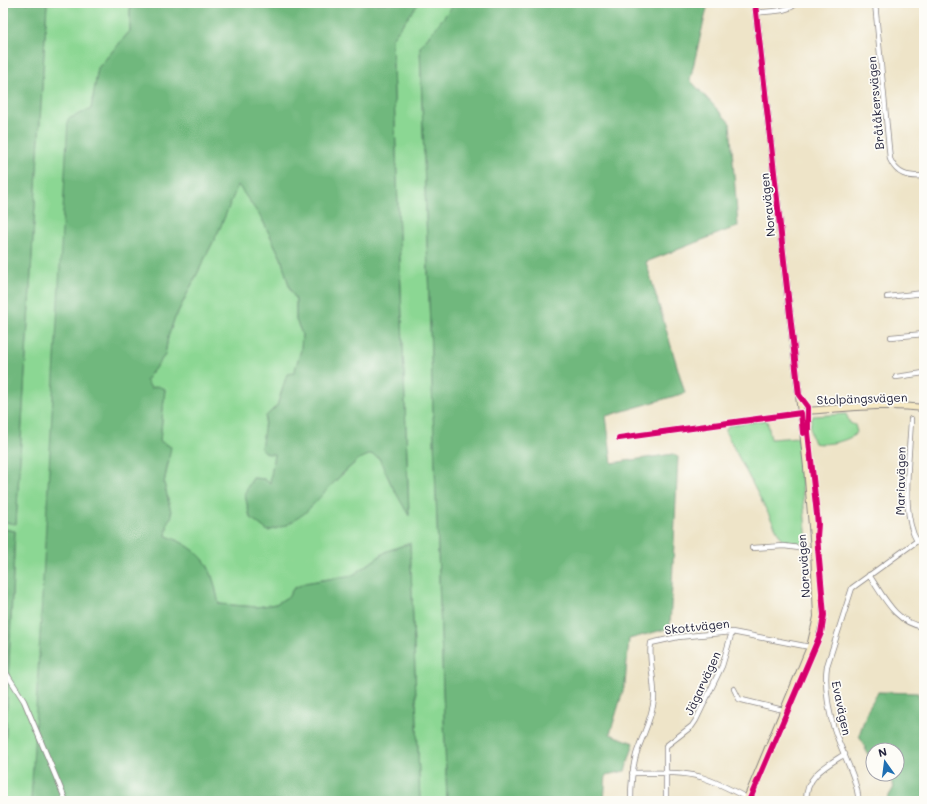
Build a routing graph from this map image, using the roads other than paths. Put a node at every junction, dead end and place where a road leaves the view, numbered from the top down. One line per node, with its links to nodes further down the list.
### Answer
1 (755, 3): 4 (main road, Noravägen)
2 (796, 3): 4 (street)
3 (875, 3): 5 (street, Bråtåkersvägen)
4 (756, 13): 13 (main road, Noravägen)
5 (924, 176)
6 (924, 293): 7 (street)
7 (887, 297)
8 (924, 334): 9 (street)
9 (891, 337)
10 (924, 373): 11 (street)
11 (896, 377)
12 (924, 408): 13 (main road, Stolpängsvägen)
13 (801, 414): 15 (street); 19 (main road, Noravägen)
14 (912, 419): 17 (street, Mariavägen)
15 (619, 438)
16 (924, 540): 17 (street, Evavägen)
17 (917, 541): 20 (street, Evavägen)
18 (752, 548): 19 (street)
19 (814, 550): 23 (main road, Noravägen)
20 (869, 575): 21 (street); 27 (street, Evavägen)
21 (924, 627)
22 (732, 632): 23 (street, Skottvägen); 28 (street, Skottvägen); 29 (street, Jägarvägen)
23 (810, 647): 26 (main road, Noravägen)
24 (3, 668): 31 (street)
25 (734, 689): 26 (street)
26 (783, 710): 30 (main road, Noravägen)
27 (845, 754): 34 (street); 35 (street, Evavägen)
28 (632, 773): 29 (street); 32 (street, Skottvägen)
29 (666, 773): 30 (street); 33 (street, Jägarvägen)
30 (746, 800)
31 (66, 801)
32 (631, 801)
33 (666, 801)
34 (806, 801)
35 (859, 801)

